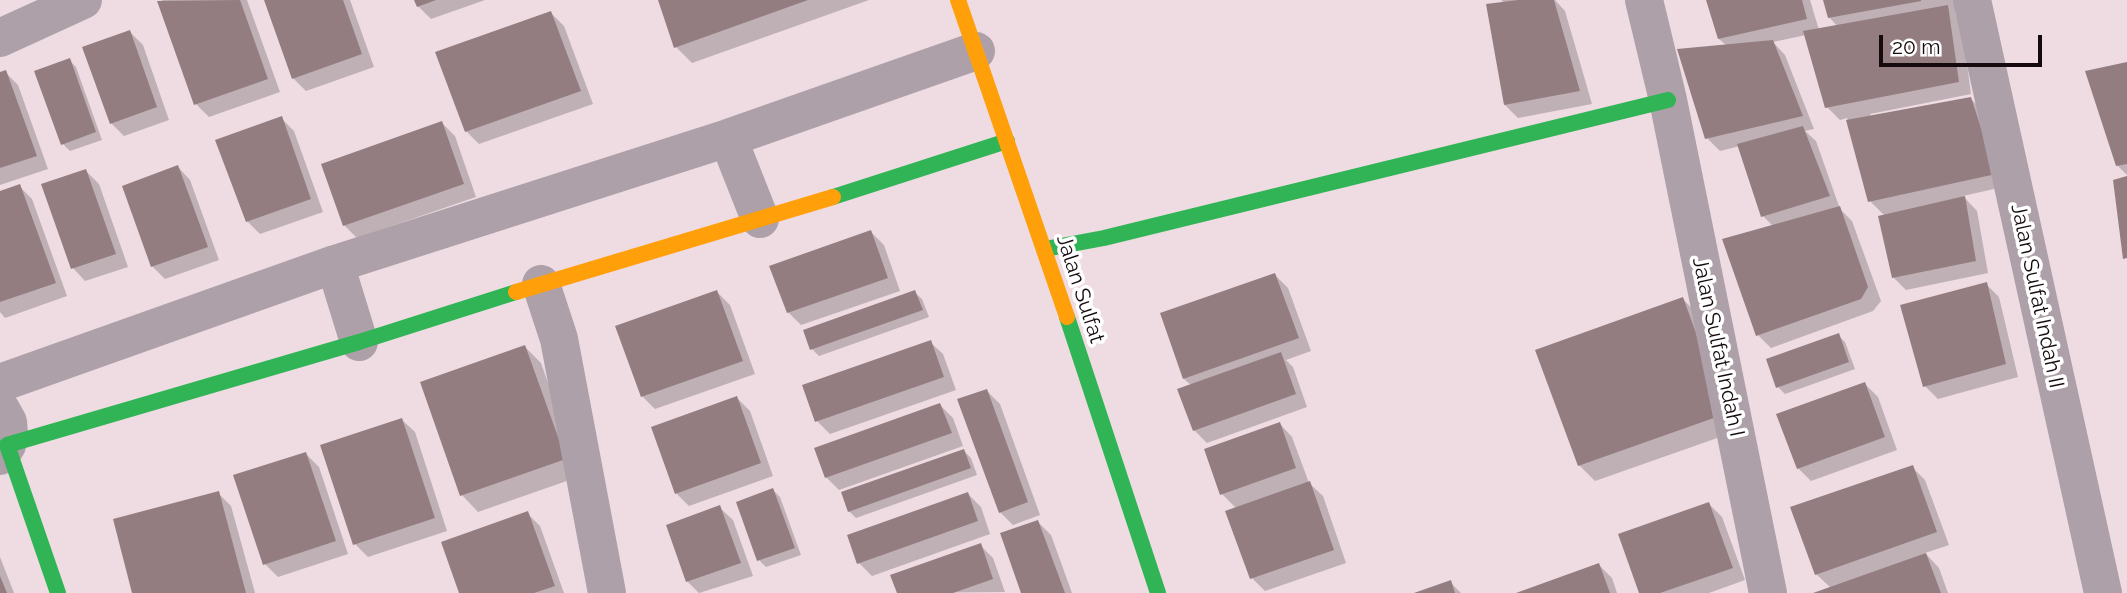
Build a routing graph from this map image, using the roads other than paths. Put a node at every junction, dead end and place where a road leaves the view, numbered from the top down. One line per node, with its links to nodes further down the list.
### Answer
1 (83, 0): 5 (street)
2 (958, 0): 6 (street, Jalan Sulfat)
3 (1644, 0): 7 (street, Jalan Sulfat Indah I)
4 (1972, 0): 22 (street, Jalan Sulfat Indah II)
5 (0, 38)
6 (976, 51): 8 (street); 9 (street, Jalan Sulfat)
7 (1668, 100): 11 (street); 21 (street, Jalan Sulfat Indah I)
8 (728, 138): 10 (street); 12 (street)
9 (1007, 141): 10 (street); 11 (street, Jalan Sulfat)
10 (760, 219): 13 (street)
11 (1045, 248): 20 (street, Jalan Sulfat)
12 (335, 264): 14 (street); 15 (street)
13 (541, 284): 14 (street); 19 (street)
14 (359, 342): 17 (street)
15 (0, 383)
16 (0, 408): 17 (street)
17 (3, 451): 18 (street)
18 (58, 593)
19 (607, 593)
20 (1157, 593)
21 (1768, 593)
22 (2103, 593)

